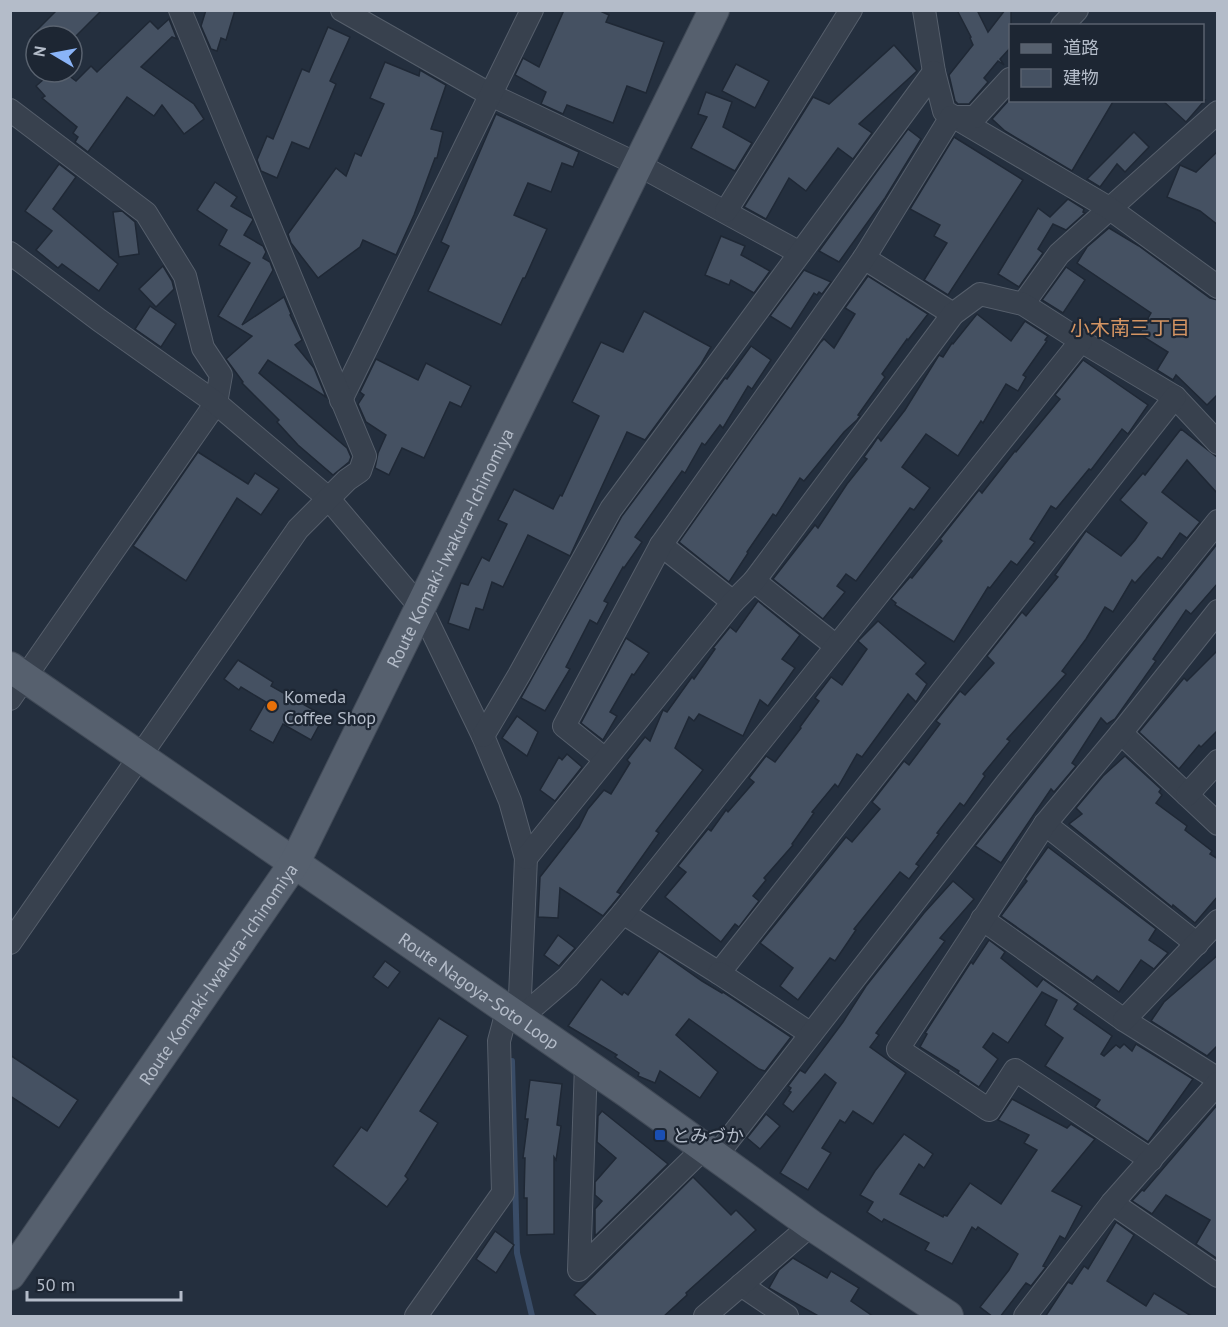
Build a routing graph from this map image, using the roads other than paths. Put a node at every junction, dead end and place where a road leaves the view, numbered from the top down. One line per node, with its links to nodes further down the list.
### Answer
1 (180, 10): 26 (street)
2 (342, 10): 11 (street)
3 (532, 10): 11 (street)
4 (714, 10): 15 (main road, Route Komaki-Iwakura-Ichinomiya)
5 (851, 10): 17 (street)
6 (924, 10): 9 (street)
7 (1077, 10): 8 (street)
8 (1064, 24)
9 (934, 72): 14 (street); 19 (street)
10 (1009, 82): 14 (street)
11 (491, 95): 15 (street); 26 (street)
12 (10, 110): 27 (street)
13 (1218, 112): 16 (street)
14 (951, 117): 16 (street); 20 (street)
15 (637, 164): 17 (street); 34 (main road, Route Komaki-Iwakura-Ichinomiya)
16 (1109, 208): 21 (street); 22 (street)
17 (726, 211): 19 (street)
18 (10, 253): 27 (street)
19 (800, 253): 39 (street)
20 (864, 258): 23 (street); 31 (street)
21 (1218, 287)
22 (1023, 304): 23 (street); 24 (street)
23 (953, 314): 32 (street)
24 (1081, 341): 25 (street); 36 (street)
25 (1175, 396): 28 (street); 53 (street)
26 (341, 400): 29 (street)
27 (216, 403): 29 (street); 37 (street)
28 (1218, 443)
29 (328, 498): 34 (street); 40 (street)
30 (1218, 521): 56 (street)
31 (661, 545): 33 (street); 41 (street)
32 (754, 581): 33 (street); 36 (street)
33 (733, 602): 41 (street)
34 (421, 608): 39 (street); 47 (main road, Route Komaki-Iwakura-Ichinomiya)
35 (1218, 611): 38 (street)
36 (836, 646): 48 (street)
37 (16, 681): 40 (main road, Route Nagoya-Soto Loop)
38 (1121, 733): 43 (street); 44 (street)
39 (483, 736): 46 (street)
40 (139, 757): 47 (main road, Route Nagoya-Soto Loop); 51 (street)
41 (605, 759): 46 (street)
42 (1218, 761): 43 (street)
43 (1187, 795): 45 (street)
44 (1045, 824): 49 (street); 52 (street)
45 (1218, 824)
46 (526, 858): 54 (street)
47 (295, 862): 54 (main road, Route Nagoya-Soto Loop); 63 (main road, Route Komaki-Iwakura-Ichinomiya)
48 (623, 913): 53 (street); 54 (street)
49 (982, 919): 55 (street); 60 (street)
50 (1218, 921): 52 (street)
51 (10, 942)
52 (1197, 944): 55 (street)
53 (719, 974): 56 (street)
54 (513, 1015): 57 (main road, Route Nagoya-Soto Loop); 66 (street)
55 (1124, 1020): 58 (street)
56 (811, 1034): 59 (street)
57 (586, 1064): 59 (main road, Route Nagoya-Soto Loop); 59 (street)
58 (1218, 1081): 60 (street)
59 (710, 1152): 62 (main road, Route Nagoya-Soto Loop)
60 (1151, 1160): 61 (street)
61 (1112, 1203): 64 (street); 70 (street)
62 (811, 1225): 65 (street); 69 (main road, Route Nagoya-Soto Loop)
63 (10, 1275)
64 (1218, 1276)
65 (741, 1285): 67 (street); 68 (street)
66 (416, 1317)
67 (705, 1317)
68 (787, 1317)
69 (948, 1317)
70 (1025, 1317)

